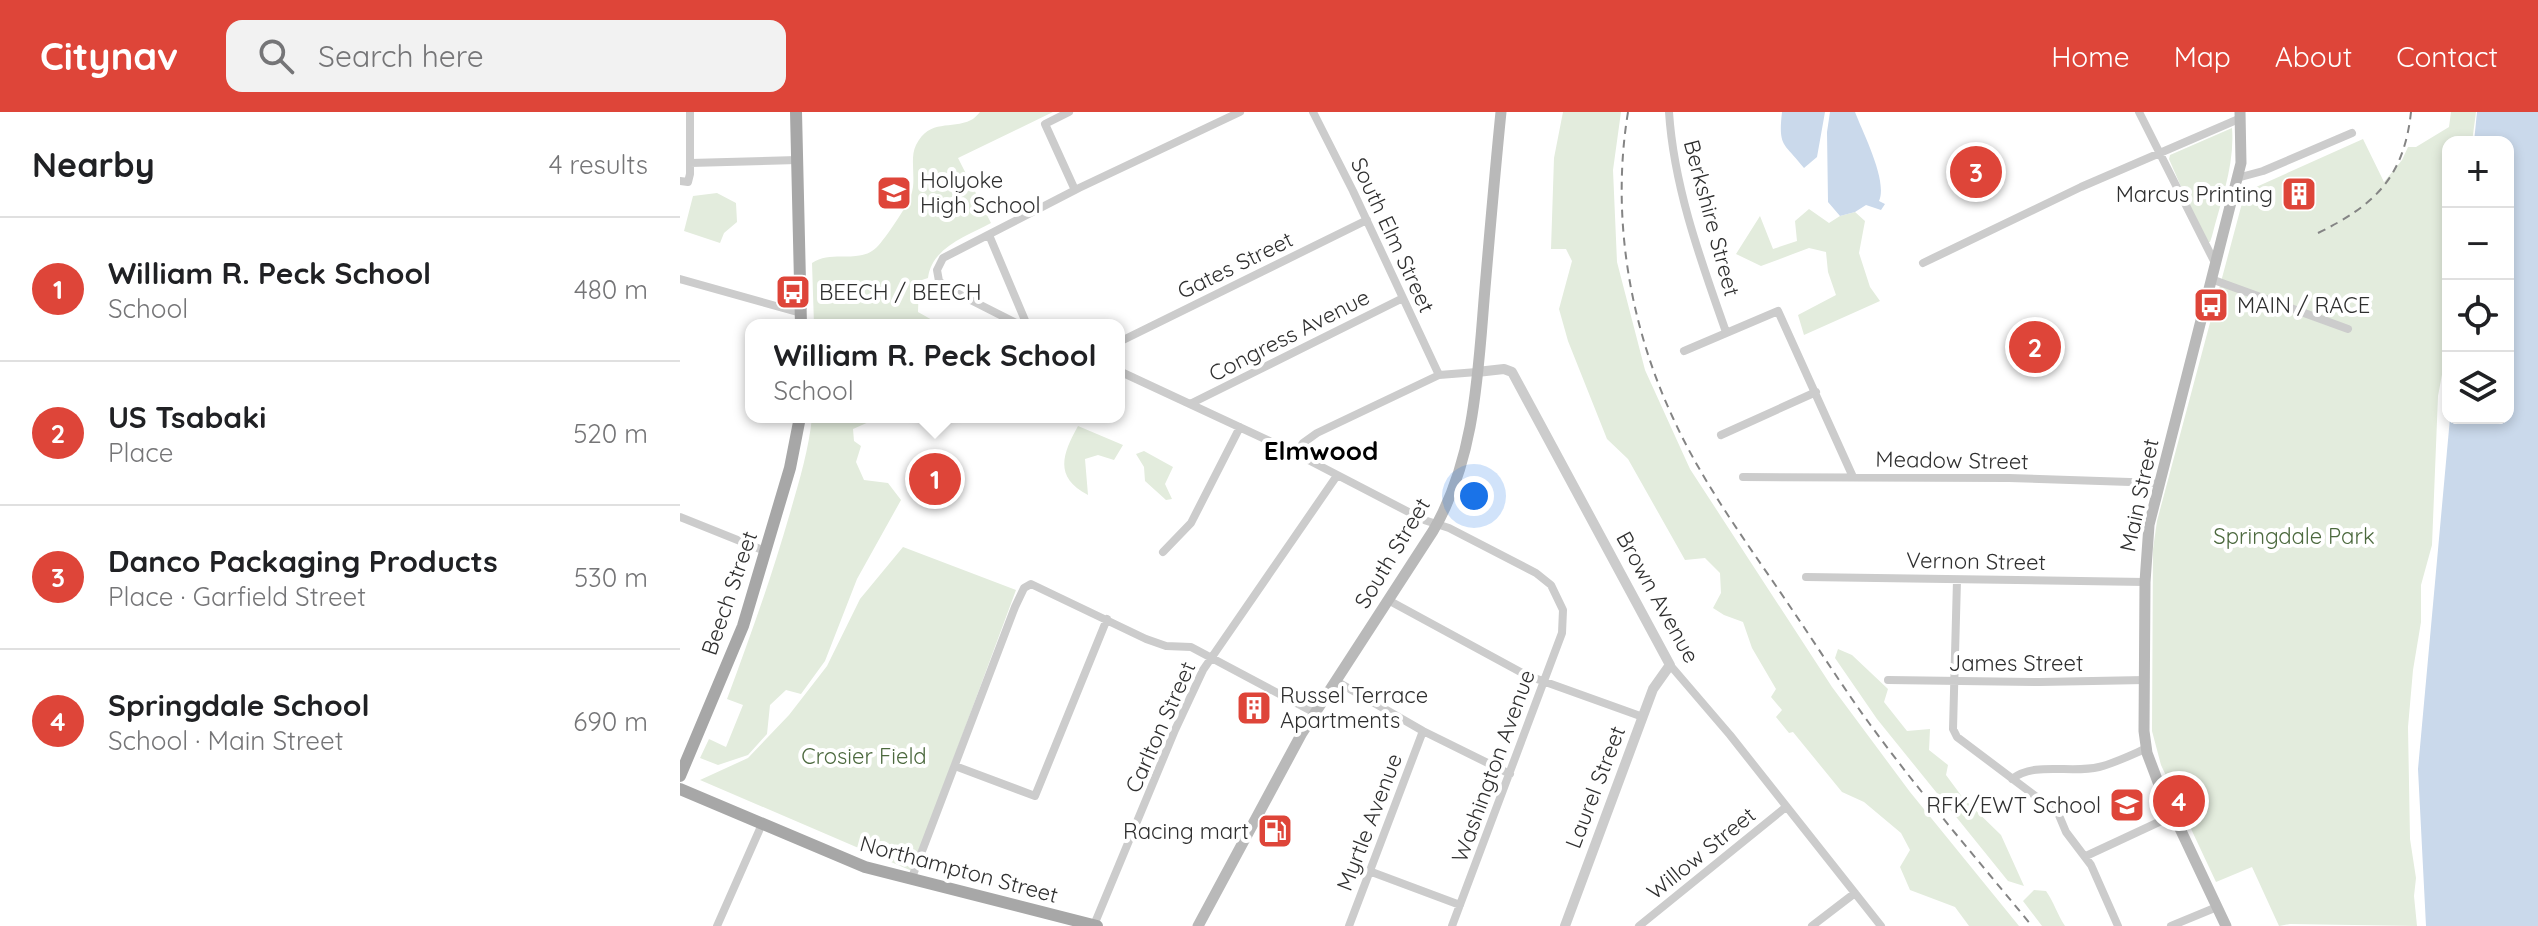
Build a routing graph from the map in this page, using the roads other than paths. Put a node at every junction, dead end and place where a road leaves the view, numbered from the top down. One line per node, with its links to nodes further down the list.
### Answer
1 (690, 112): 13 (street)
2 (796, 112): 12 (main road)
3 (1069, 112): 16 (street)
4 (1240, 112): 16 (street)
5 (1313, 112): 17 (street, South Elm Street)
6 (1501, 112): 31 (main road, South Street)
7 (1669, 112): 28 (street, Berkshire Street)
8 (2139, 112): 11 (street)
9 (2240, 115): 11 (street); 14 (main road, Main Street)
10 (2352, 133): 14 (street)
11 (2158, 154): 19 (street); 20 (street)
12 (797, 160): 13 (street); 24 (main road)
13 (690, 163): 15 (street)
14 (2237, 178): 20 (main road, Main Street)
15 (681, 181)
16 (1075, 190): 18 (street)
17 (1367, 220): 23 (street, South Elm Street); 29 (street, Gates Street)
18 (989, 235): 25 (street); 26 (street)
19 (1923, 263)
20 (2215, 263): 22 (main road, Main Street)
21 (680, 279): 24 (street)
22 (2211, 279): 27 (street); 43 (main road, Main Street)
23 (1403, 298): 33 (street, South Elm Street); 35 (street, Congress Avenue)
24 (801, 319)
25 (1008, 319)
26 (1024, 319)
27 (2348, 329)
28 (1726, 332): 30 (street); 34 (street)
29 (1125, 339)
30 (1684, 351)
31 (1477, 372): 33 (street); 45 (main road, South Street); 54 (street, Brown Avenue)
32 (1125, 374): 35 (street)
33 (1439, 375): 39 (street)
34 (1816, 392): 38 (street); 42 (street)
35 (1190, 404): 37 (street)
36 (799, 423): 46 (main road, Beech Street)
37 (1240, 427): 39 (street); 47 (street)
38 (1721, 435)
39 (1296, 454): 40 (street)
40 (1336, 477): 45 (street); 53 (street, Carlton Street)
41 (1743, 477): 42 (street, Meadow Street)
42 (1853, 477): 43 (street, Meadow Street)
43 (2160, 483): 50 (main road, Main Street)
44 (680, 517): 46 (street)
45 (1437, 524): 51 (main road, South Street); 58 (street, Washington Avenue)
46 (765, 551): 66 (main road, Beech Street)
47 (1163, 552)
48 (1806, 577): 49 (street, Vernon Street)
49 (1957, 580): 50 (street, Vernon Street); 59 (street)
50 (2145, 582): 56 (main road, Main Street)
51 (1388, 600): 57 (main road, South Street); 58 (street)
52 (1107, 619): 53 (street); 64 (street); 64 (street)
53 (1212, 658): 60 (street); 79 (street, Carlton Street)
54 (1670, 665): 61 (street, Laurel Street); 69 (street, Brown Avenue)
55 (1888, 680): 59 (street, James Street)
56 (2145, 680): 59 (street, James Street); 63 (main road, Main Street)
57 (1336, 681): 60 (main road, South Street); 62 (street)
58 (1543, 681): 61 (street); 65 (street, Washington Avenue)
59 (1955, 682): 67 (street)
60 (1315, 713): 80 (main road, South Street)
61 (1643, 717): 83 (street, Laurel Street)
62 (1423, 731): 65 (street); 73 (street, Myrtle Avenue)
63 (2147, 748): 67 (street); 70 (main road, Main Street)
64 (955, 766): 74 (street)
65 (1510, 774): 76 (street, Washington Avenue)
66 (680, 776)
67 (2012, 779): 72 (street)
68 (680, 789): 71 (main road, Northampton Street)
69 (1786, 807): 75 (street, Brown Avenue); 84 (street, Willow Street)
70 (2174, 815): 72 (street); 77 (main road, Main Street)
71 (762, 824): 74 (main road, Northampton Street); 78 (street)
72 (2086, 856): 87 (street)
73 (1369, 871): 76 (street); 81 (street, Myrtle Avenue)
74 (911, 880): 79 (main road, Northampton Street)
75 (1855, 893): 85 (street); 86 (street, Brown Avenue)
76 (1460, 905): 82 (street, Washington Avenue)
77 (2217, 907): 88 (street); 89 (main road, Main Street)
78 (717, 926)
79 (1096, 926)
80 (1198, 926)
81 (1349, 926)
82 (1452, 926)
83 (1565, 926)
84 (1639, 926)
85 (1812, 926)
86 (1881, 926)
87 (2118, 926)
88 (2171, 926)
89 (2226, 926)

